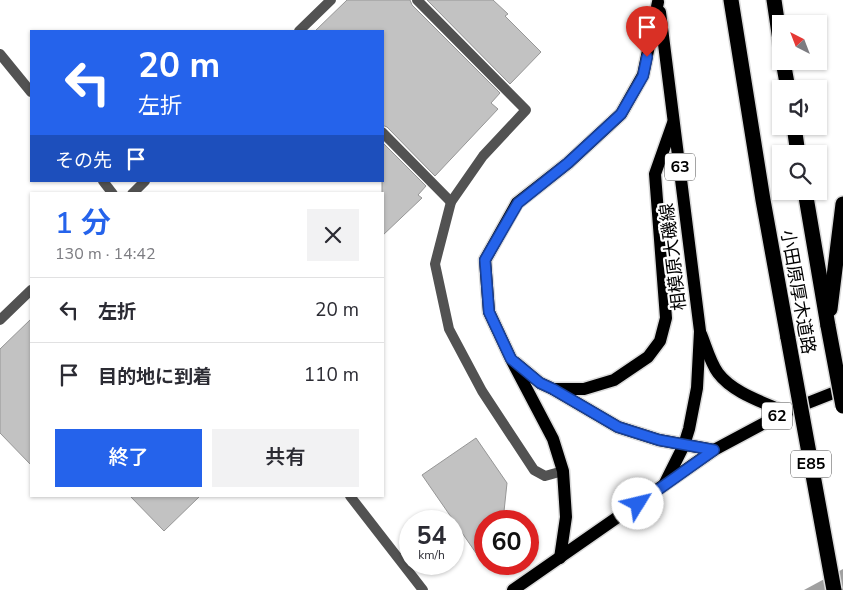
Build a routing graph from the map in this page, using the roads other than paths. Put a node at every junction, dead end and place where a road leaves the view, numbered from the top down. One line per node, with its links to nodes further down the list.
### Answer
1 (331, 0): 7 (street)
2 (417, 0): 17 (street)
3 (731, 0): 36 (highway, 小田原厚木道路 / E85, bridge)
4 (774, 0): 6 (highway)
5 (658, 1): 10 (main road, 相模原大磯線 / 63); 23 (main road, 63)
6 (776, 15)
7 (300, 30)
8 (0, 54): 9 (street)
9 (30, 91)
10 (674, 121): 22 (main road, 相模原大磯線 / 63); 24 (main road)
11 (384, 134): 17 (street)
12 (104, 182): 14 (street)
13 (144, 182): 15 (street)
14 (111, 192)
15 (134, 192)
16 (807, 200): 21 (highway, 小田原厚木道路)
17 (451, 202): 30 (street)
18 (843, 204): 21 (highway)
19 (30, 291): 20 (street)
20 (0, 320)
21 (828, 326): 26 (highway, 小田原厚木道路, bridge)
22 (700, 331): 27 (main road, 63); 28 (main road)
23 (511, 359): 24 (main road); 30 (main road, 63)
24 (553, 389): 28 (main road)
25 (843, 389): 27 (main road, 62)
26 (843, 406)
27 (785, 412): 29 (main road, 62)
28 (684, 445): 29 (main road); 31 (main road)
29 (714, 450): 31 (main road, 62)
30 (563, 471): 33 (main road, 63)
31 (664, 485): 33 (main road, 62)
32 (351, 497): 34 (street)
33 (560, 558): 35 (main road, 62)
34 (423, 590)
35 (513, 590)
36 (834, 590)

